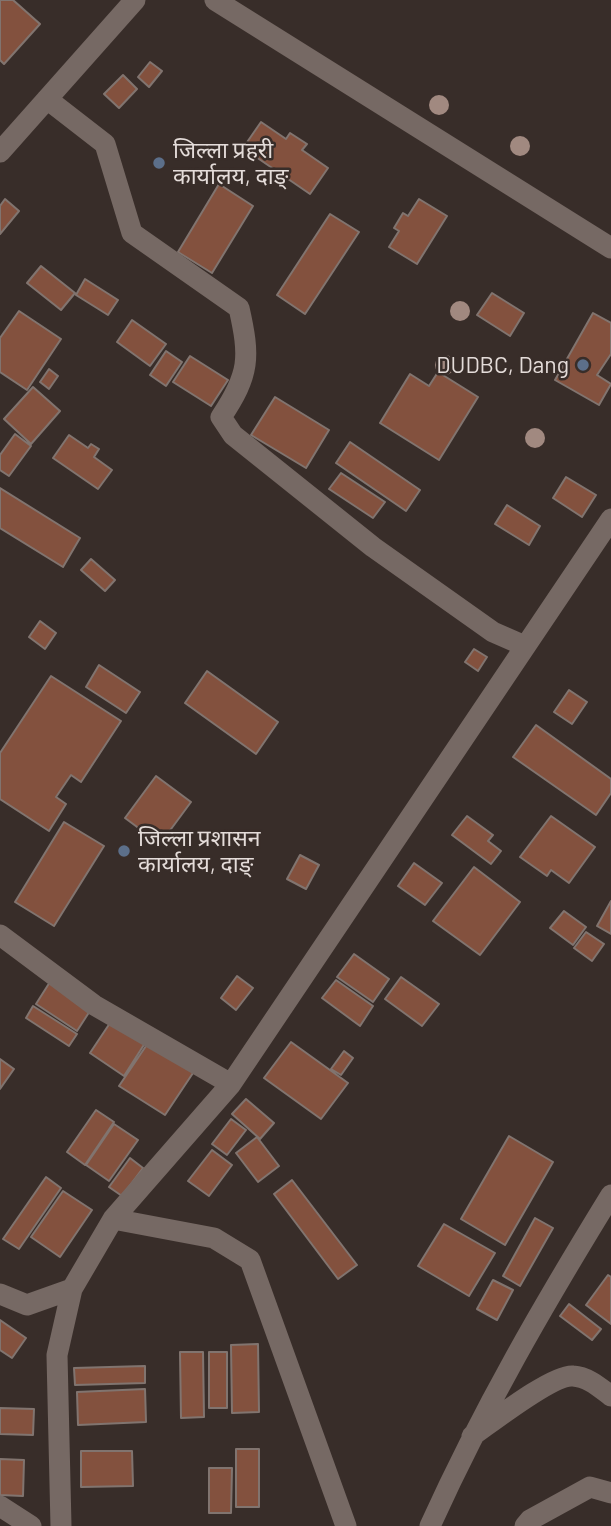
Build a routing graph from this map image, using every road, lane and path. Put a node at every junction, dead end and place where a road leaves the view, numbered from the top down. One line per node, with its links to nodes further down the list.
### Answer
1 (135, 0): 3 (street)
2 (215, 0): 5 (street)
3 (47, 99): 4 (street); 7 (street)
4 (0, 152)
5 (611, 248)
6 (611, 519): 7 (street)
7 (524, 646): 9 (street)
8 (0, 935): 9 (street)
9 (231, 1084): 11 (street)
10 (611, 1195): 15 (street)
11 (113, 1219): 12 (street); 20 (street)
12 (72, 1289): 13 (street); 19 (street)
13 (0, 1294)
14 (611, 1396): 15 (street)
15 (470, 1437): 21 (street)
16 (611, 1493): 22 (street)
17 (0, 1506): 18 (street)
18 (31, 1526)
19 (61, 1526)
20 (346, 1526)
21 (430, 1526)
22 (525, 1526)

